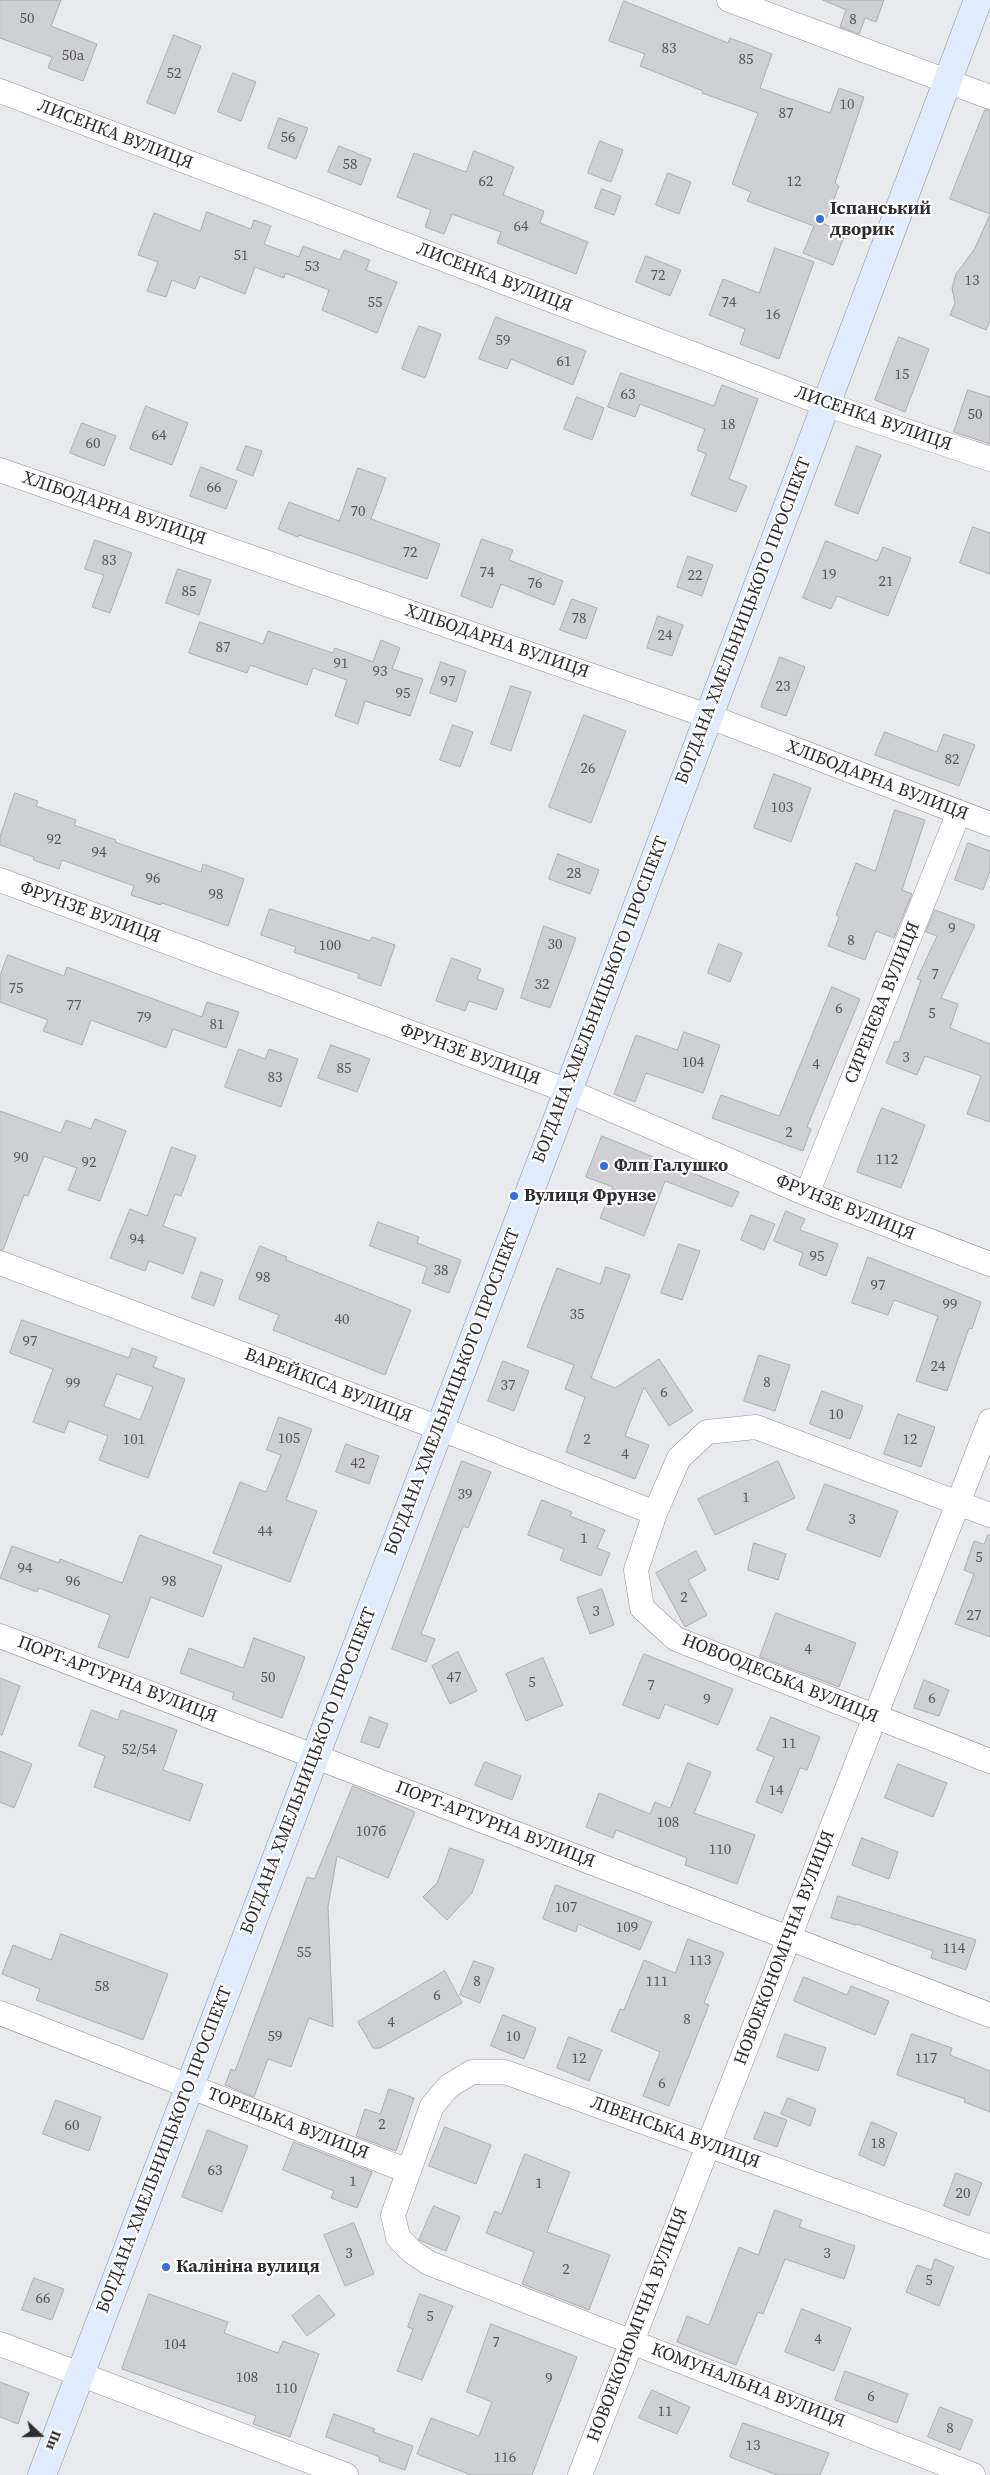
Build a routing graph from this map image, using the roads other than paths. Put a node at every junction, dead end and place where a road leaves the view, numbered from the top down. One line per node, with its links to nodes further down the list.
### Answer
1 (729, 0): 3 (street)
2 (978, 0): 3 (main road, БОГДАНА ХМЕЛЬНИЦЬКОГО ПРОСПЕКТ)
3 (948, 82): 5 (street); 6 (main road, БОГДАНА ХМЕЛЬНИЦЬКОГО ПРОСПЕКТ)
4 (0, 91): 6 (street, ЛИСЕНКА ВУЛИЦЯ)
5 (990, 97)
6 (825, 404): 7 (street, ЛИСЕНКА ВУЛИЦЯ); 9 (main road, БОГДАНА ХМЕЛЬНИЦЬКОГО ПРОСПЕКТ)
7 (990, 459)
8 (0, 470): 9 (street, ХЛІБОДАРНА ВУЛИЦЯ)
9 (708, 716): 10 (street, ХЛІБОДАРНА ВУЛИЦЯ); 13 (main road, БОГДАНА ХМЕЛЬНИЦЬКОГО ПРОСПЕКТ)
10 (958, 812): 11 (street, ХЛІБОДАРНА ВУЛИЦЯ); 14 (street, СИРЕНЄВА ВУЛИЦЯ)
11 (990, 824)
12 (0, 880): 13 (street, ФРУНЗЕ ВУЛИЦЯ)
13 (568, 1092): 14 (street, ФРУНЗЕ ВУЛИЦЯ); 18 (main road, БОГДАНА ХМЕЛЬНИЦЬКОГО ПРОСПЕКТ)
14 (807, 1194): 16 (street, ФРУНЗЕ ВУЛИЦЯ)
15 (0, 1263): 18 (street, ВАРЕЙКІСА ВУЛИЦЯ)
16 (990, 1264)
17 (990, 1421): 19 (street, НОВОЕКОНОМІЧНА ВУЛИЦЯ)
18 (439, 1428): 20 (street, ВАРЕЙКІСА ВУЛИЦЯ); 24 (main road, БОГДАНА ХМЕЛЬНИЦЬКОГО ПРОСПЕКТ)
19 (958, 1503): 20 (street, НОВООДЕСЬКА ВУЛИЦЯ); 21 (street, НОВООДЕСЬКА ВУЛИЦЯ); 23 (street, НОВОЕКОНОМІЧНА ВУЛИЦЯ)
20 (655, 1513): 23 (street, НОВООДЕСЬКА ВУЛИЦЯ)
21 (990, 1515)
22 (0, 1636): 24 (street, ПОРТ-АРТУРНА ВУЛИЦЯ)
23 (874, 1717): 25 (street, НОВООДЕСЬКА ВУЛИЦЯ); 26 (street, НОВОЕКОНОМІЧНА ВУЛИЦЯ)
24 (315, 1755): 26 (street, ПОРТ-АРТУРНА ВУЛИЦЯ); 29 (main road, БОГДАНА ХМЕЛЬНИЦЬКОГО ПРОСПЕКТ)
25 (990, 1761)
26 (788, 1938): 28 (street, ПОРТ-АРТУРНА ВУЛИЦЯ); 30 (street, НОВОЕКОНОМІЧНА ВУЛИЦЯ)
27 (0, 2013): 29 (street, ТОРЕЦЬКА ВУЛИЦЯ)
28 (990, 2015)
29 (189, 2086): 31 (street, ТОРЕЦЬКА ВУЛИЦЯ); 35 (main road, БОГДАНА ХМЕЛЬНИЦЬКОГО ПРОСПЕКТ)
30 (708, 2145): 31 (street, ЛІВЕНСЬКА ВУЛИЦЯ); 32 (street, ЛІВЕНСЬКА ВУЛИЦЯ); 33 (street, НОВОЕКОНОМІЧНА ВУЛИЦЯ)
31 (408, 2171): 33 (street, КОМУНАЛЬНА ВУЛИЦЯ)
32 (990, 2247)
33 (632, 2341): 38 (street, НОВОЕКОНОМІЧНА ВУЛИЦЯ); 39 (street, КОМУНАЛЬНА ВУЛИЦЯ)
34 (0, 2344): 35 (street)
35 (80, 2374): 36 (main road, БОГДАНА ХМЕЛЬНИЦЬКОГО ПРОСПЕКТ); 37 (street)
36 (42, 2475)
37 (346, 2475)
38 (580, 2475)
39 (973, 2475)

